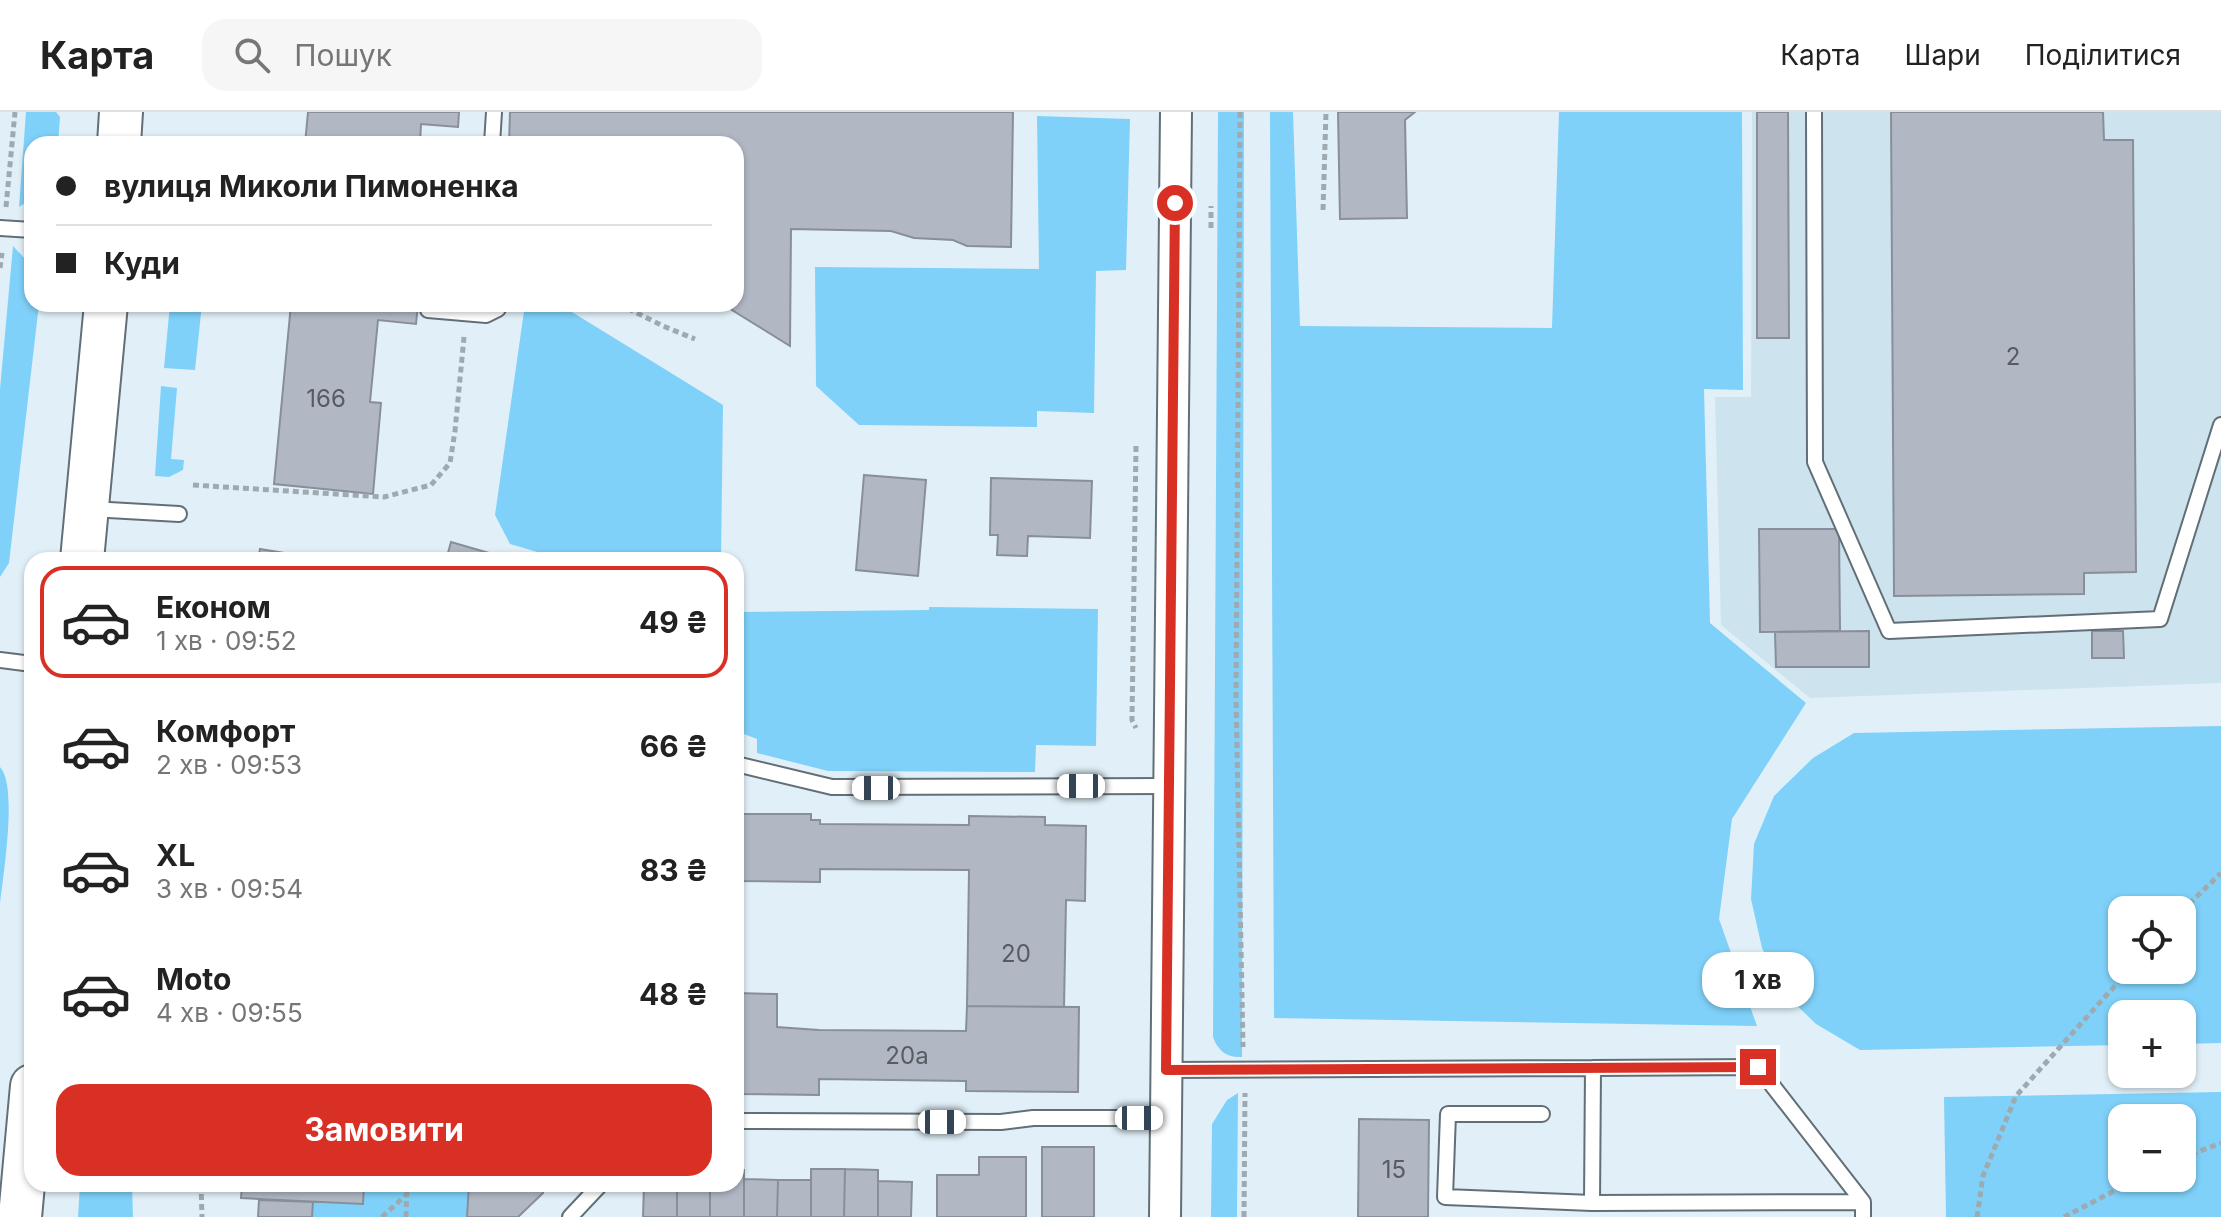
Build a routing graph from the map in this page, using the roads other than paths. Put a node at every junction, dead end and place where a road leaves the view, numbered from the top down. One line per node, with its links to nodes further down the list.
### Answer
1 (121, 112): 5 (main road)
2 (494, 112): 6 (lane)
3 (1176, 112): 19 (street)
4 (1814, 112): 12 (lane)
5 (120, 136)
6 (492, 136)
7 (2, 228): 8 (lane)
8 (24, 229)
9 (103, 312): 13 (main road)
10 (447, 312): 11 (lane)
11 (492, 312)
12 (2221, 425)
13 (87, 509): 14 (lane); 15 (main road)
14 (179, 514)
15 (83, 552)
16 (0, 660): 17 (lane)
17 (24, 663)
18 (744, 766): 19 (lane)
19 (1169, 786): 21 (street)
20 (1593, 1068): 21 (lane); 27 (lane); 28 (lane)
21 (1166, 1070): 23 (street)
22 (1542, 1114): 27 (lane)
23 (1166, 1118): 24 (lane); 31 (street)
24 (744, 1121)
25 (24, 1173): 29 (main road)
26 (591, 1192): 30 (lane)
27 (1592, 1203): 28 (lane)
28 (1863, 1210)
29 (20, 1217)
30 (570, 1217)
31 (1165, 1217)

